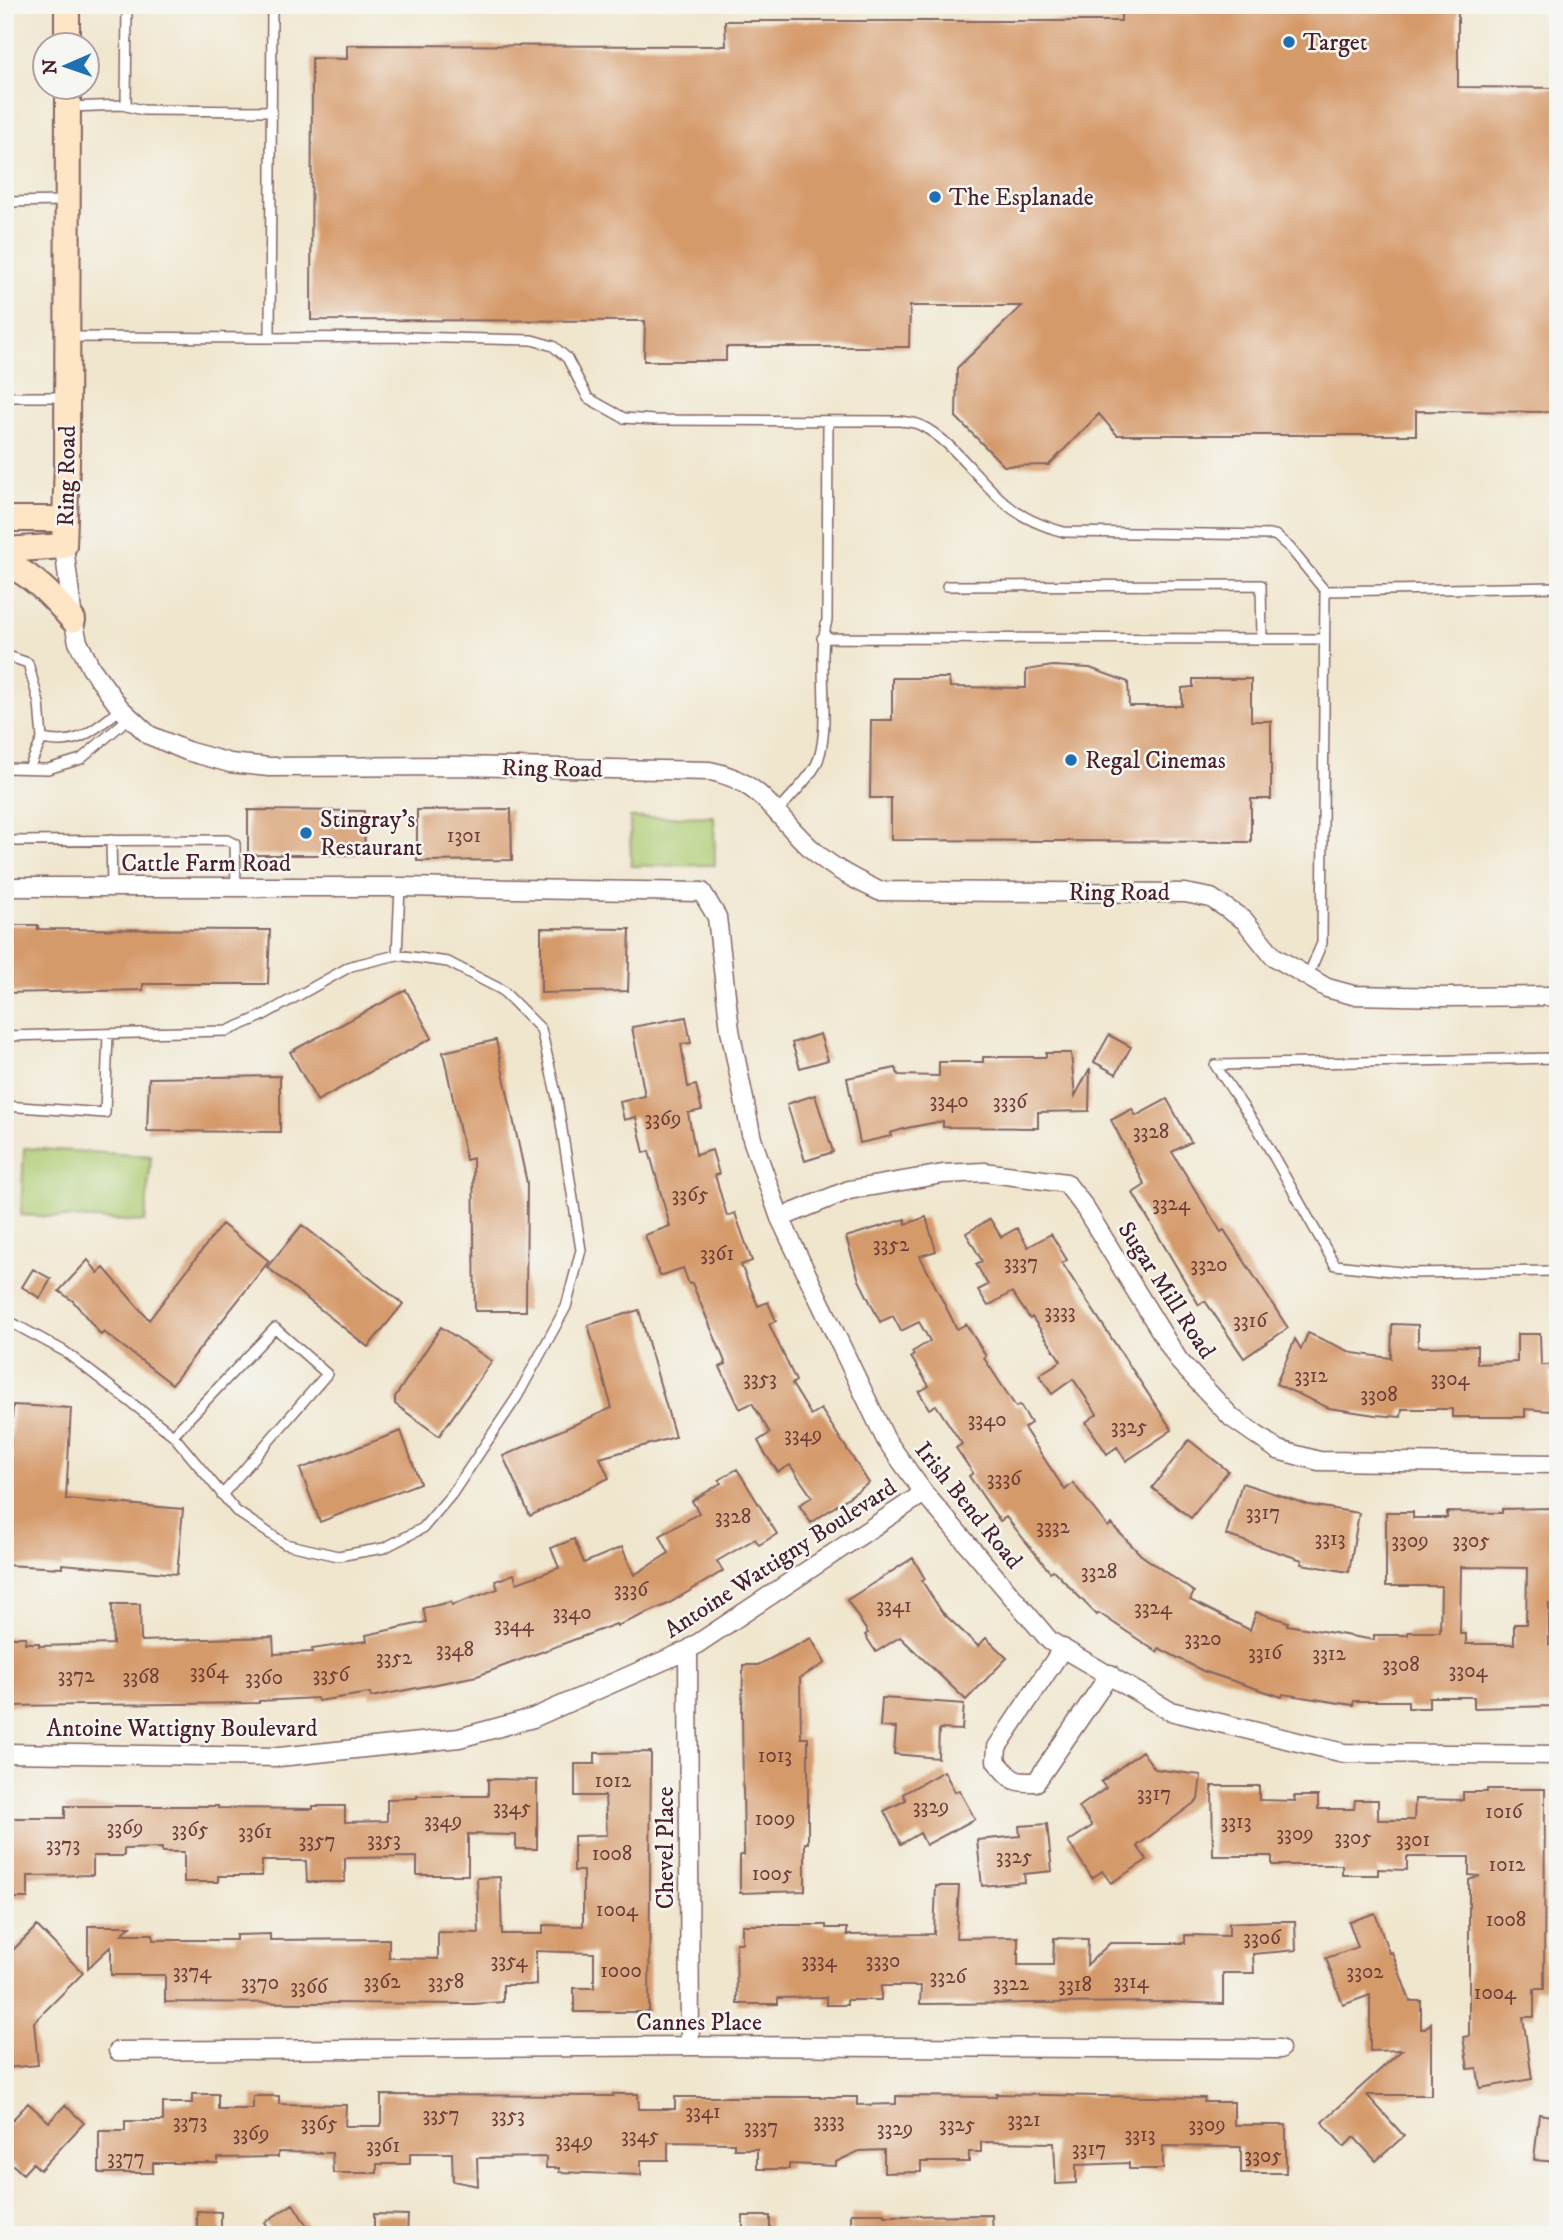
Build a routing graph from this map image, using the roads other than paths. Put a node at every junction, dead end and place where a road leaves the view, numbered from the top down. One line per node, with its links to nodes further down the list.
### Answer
1 (67, 5): 4 (street)
2 (127, 5): 7 (lane)
3 (271, 5): 8 (lane)
4 (67, 32)
5 (68, 102): 9 (street, Ring Road)
6 (100, 102): 7 (lane)
7 (126, 106): 8 (lane)
8 (271, 111): 12 (lane)
9 (68, 201): 10 (lane); 11 (street, Ring Road)
10 (5, 202)
11 (68, 337): 12 (lane); 14 (street, Ring Road)
12 (270, 338): 15 (lane)
13 (5, 397): 14 (lane)
14 (68, 397): 17 (street, Ring Road)
15 (828, 421): 23 (lane); 25 (lane)
16 (5, 519): 17 (street)
17 (64, 519): 18 (street, Ring Road)
18 (64, 546): 19 (street); 24 (street, Ring Road)
19 (5, 550)
20 (5, 563): 24 (street)
21 (947, 586): 26 (lane)
22 (1558, 587): 23 (lane)
23 (1325, 591): 27 (lane)
24 (73, 621): 29 (street, Ring Road)
25 (822, 638): 26 (lane); 33 (lane)
26 (1262, 639): 27 (lane)
27 (1324, 639): 42 (lane)
28 (5, 655): 30 (lane)
29 (125, 713): 30 (lane); 32 (lane); 33 (street, Ring Road)
30 (41, 739): 32 (lane)
31 (5, 768): 32 (lane)
32 (29, 768)
33 (778, 811): 42 (street, Ring Road)
34 (111, 840): 35 (lane); 37 (lane); 38 (lane)
35 (5, 841)
36 (5, 887): 37 (street, Cattle Farm Road)
37 (112, 887): 38 (street, Cattle Farm Road)
38 (236, 887): 39 (street, Cattle Farm Road)
39 (400, 887): 40 (street, Cattle Farm Road); 41 (lane)
40 (702, 892): 48 (street, Irish Bend Road)
41 (397, 955): 44 (lane); 54 (lane)
42 (1307, 978): 43 (street, Ring Road)
43 (1558, 996)
44 (108, 1034): 45 (lane); 47 (lane)
45 (5, 1036)
46 (1558, 1058): 49 (lane)
47 (5, 1106)
48 (780, 1218): 52 (street, Sugar Mill Road); 53 (street, Irish Bend Road)
49 (1558, 1271)
50 (5, 1319): 51 (lane)
51 (173, 1435): 54 (lane); 54 (lane)
52 (1558, 1464)
53 (924, 1493): 55 (street, Irish Bend Road); 56 (street, Antoine Wattigny Boulevard)
54 (222, 1495)
55 (1063, 1648): 57 (street, Irish Bend Road); 57 (street)
56 (688, 1650): 58 (street, Antoine Wattigny Boulevard); 60 (street, Chevel Place)
57 (1110, 1674): 59 (street, Irish Bend Road)
58 (5, 1753)
59 (1558, 1755)
60 (690, 2046): 61 (street, Cannes Place); 62 (street, Cannes Place)
61 (1280, 2049)
62 (118, 2051)

